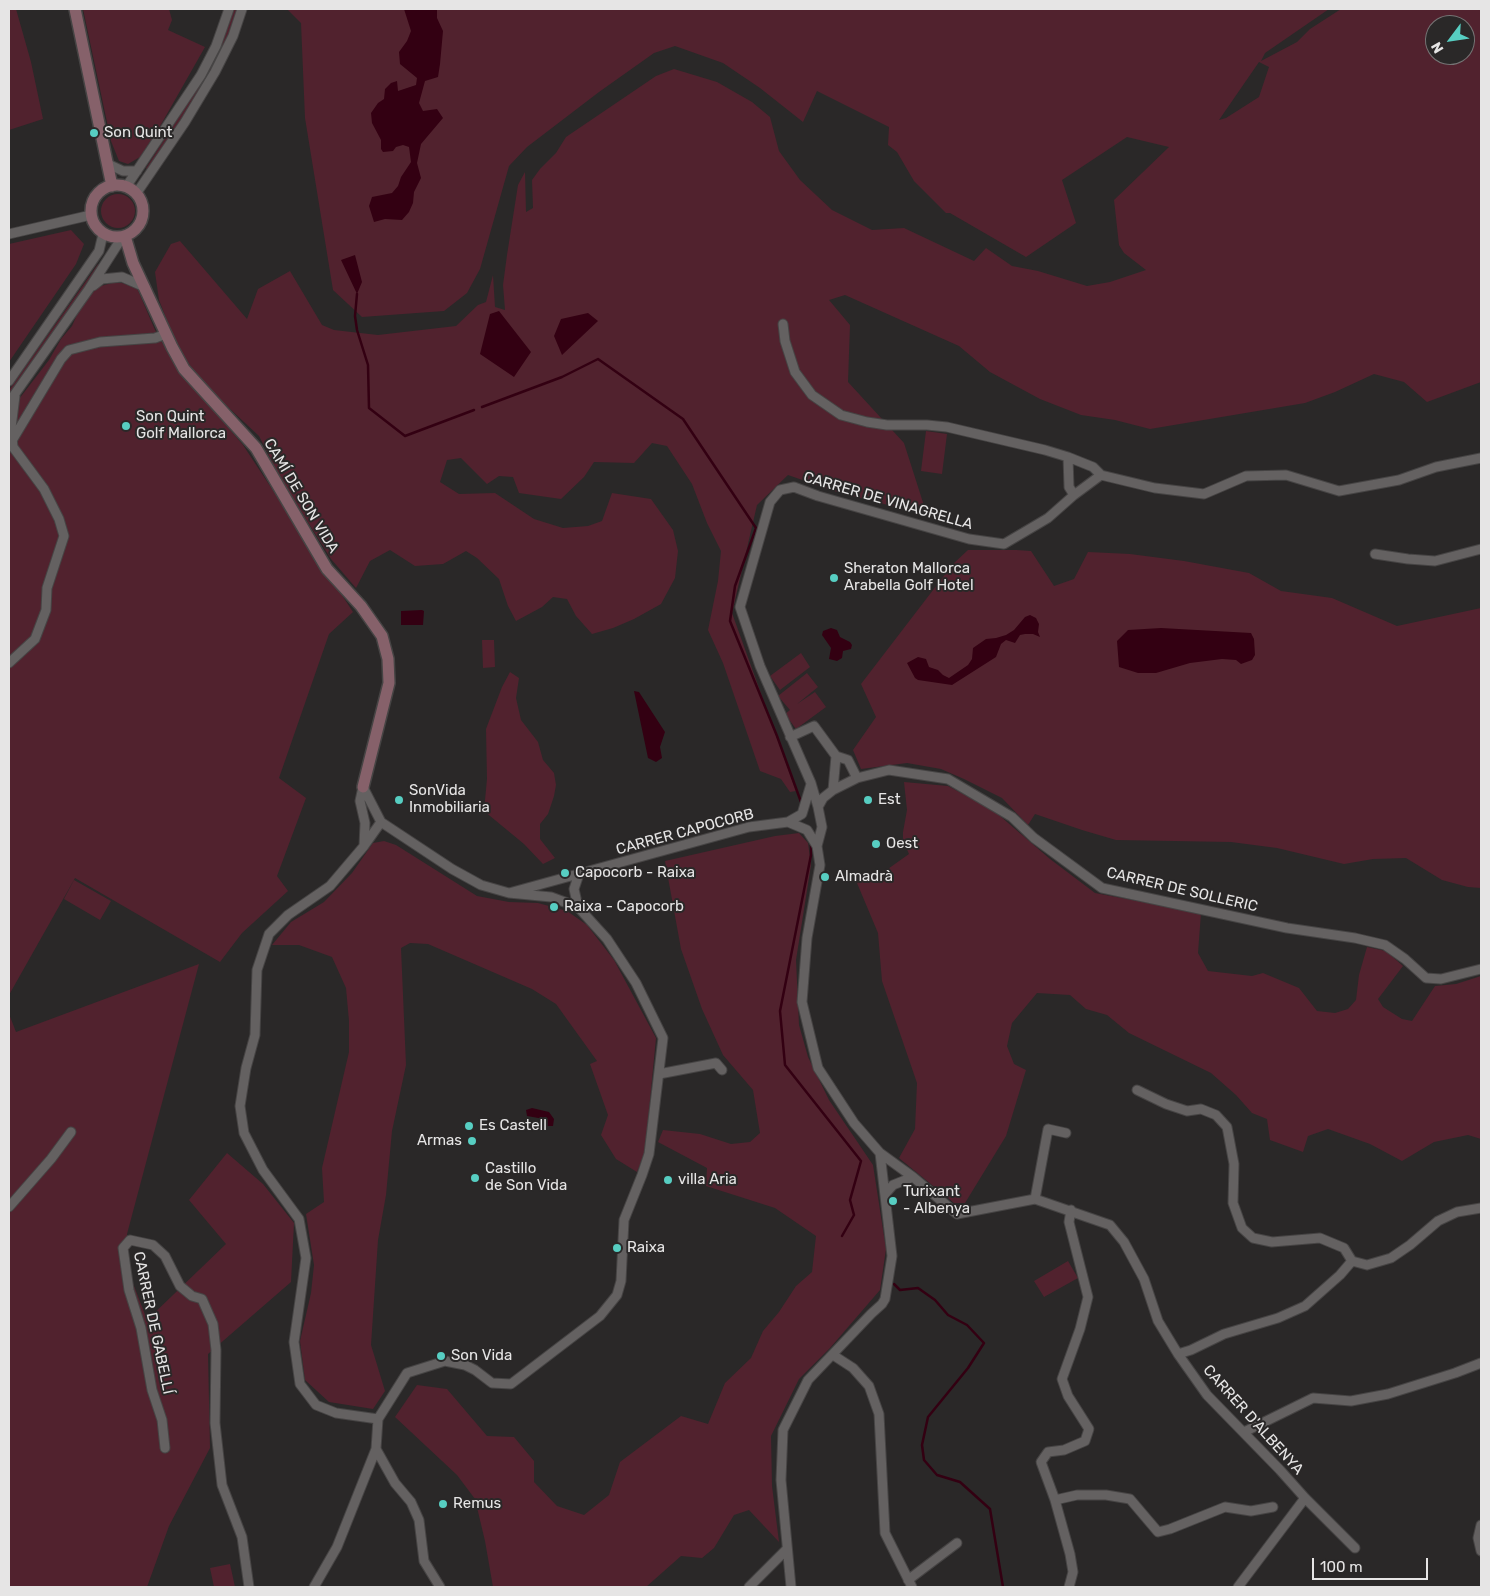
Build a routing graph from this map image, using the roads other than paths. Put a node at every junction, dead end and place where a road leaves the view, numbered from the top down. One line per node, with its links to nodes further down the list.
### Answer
1 (75, 9): 4 (street)
2 (230, 9): 5 (street)
3 (242, 9): 7 (street)
4 (108, 164): 5 (street); 6 (street)
5 (137, 171): 7 (street)
6 (112, 186): 7 (street); 8 (street)
7 (131, 190): 11 (street)
8 (91, 215): 9 (street); 10 (street)
9 (9, 234)
10 (103, 234): 11 (street); 16 (street)
11 (124, 236): 12 (street, CAMÍ DE SON VIDA); 13 (street)
12 (146, 288): 13 (street); 15 (street, CAMÍ DE SON VIDA)
13 (89, 289): 17 (street)
14 (783, 324): 19 (street)
15 (166, 334): 18 (street); 30 (street, CAMÍ DE SON VIDA)
16 (9, 382)
17 (12, 399): 18 (street)
18 (13, 440): 25 (street)
19 (1068, 457): 21 (street); 22 (street)
20 (1481, 458): 21 (street)
21 (1101, 476): 22 (street, CARRER DE VINAGRELLA)
22 (1074, 495): 26 (street, CARRER DE VINAGRELLA)
23 (1481, 549): 24 (street)
24 (1375, 554)
25 (9, 663)
26 (790, 737): 27 (street); 29 (street, CARRER DE VINAGRELLA)
27 (836, 756): 28 (street); 31 (street)
28 (857, 778): 31 (street, CARRER DE SOLLERIC); 40 (street, CARRER DE SOLLERIC)
29 (811, 783): 32 (street, CARRER DE VINAGRELLA); 34 (street)
30 (363, 787): 33 (street); 35 (street)
31 (833, 790): 32 (street, CARRER DE SOLLERIC)
32 (818, 807): 36 (street, CARRER DE VINAGRELLA)
33 (381, 822): 35 (street); 38 (street)
34 (788, 822): 36 (street); 37 (street, CARRER CAPOCORB)
35 (364, 846): 57 (street)
36 (817, 846): 46 (street, CARRER D'ALBENYA)
37 (579, 874): 38 (street, CARRER CAPOCORB); 39 (street)
38 (509, 893): 39 (street)
39 (578, 907): 42 (street)
40 (1481, 969)
41 (722, 1070): 42 (street)
42 (660, 1074): 57 (street)
43 (1137, 1090): 53 (street)
44 (71, 1132): 50 (street)
45 (1066, 1133): 49 (street)
46 (880, 1153): 47 (street, CARRER D'ALBENYA); 48 (street)
47 (913, 1177): 48 (street); 49 (street, CARRER D'ALBENYA)
48 (885, 1194): 55 (street)
49 (1035, 1199): 52 (street, CARRER D'ALBENYA)
50 (9, 1207)
51 (1481, 1208): 53 (street)
52 (1071, 1210): 54 (street, CARRER D'ALBENYA); 62 (street)
53 (1352, 1261): 54 (street)
54 (1178, 1354): 58 (street, CARRER D'ALBENYA)
55 (833, 1355): 68 (street); 70 (street)
56 (1481, 1363): 58 (street)
57 (378, 1419): 60 (street)
58 (1244, 1432): 61 (street, CARRER D'ALBENYA)
59 (165, 1448): 71 (street, CARRER DE GABELLÍ)
60 (376, 1449): 72 (street); 73 (street)
61 (1305, 1498): 67 (street, CARRER D'ALBENYA); 77 (street)
62 (1055, 1500): 63 (street); 76 (street)
63 (1272, 1507)
64 (1481, 1525): 65 (street)
65 (1479, 1535): 69 (street)
66 (958, 1543): 70 (street)
67 (1354, 1548)
68 (787, 1549): 74 (street); 75 (street)
69 (1481, 1551)
70 (910, 1584)
71 (249, 1587)
72 (314, 1587)
73 (440, 1587)
74 (748, 1587)
75 (791, 1587)
76 (1069, 1587)
77 (1238, 1587)

